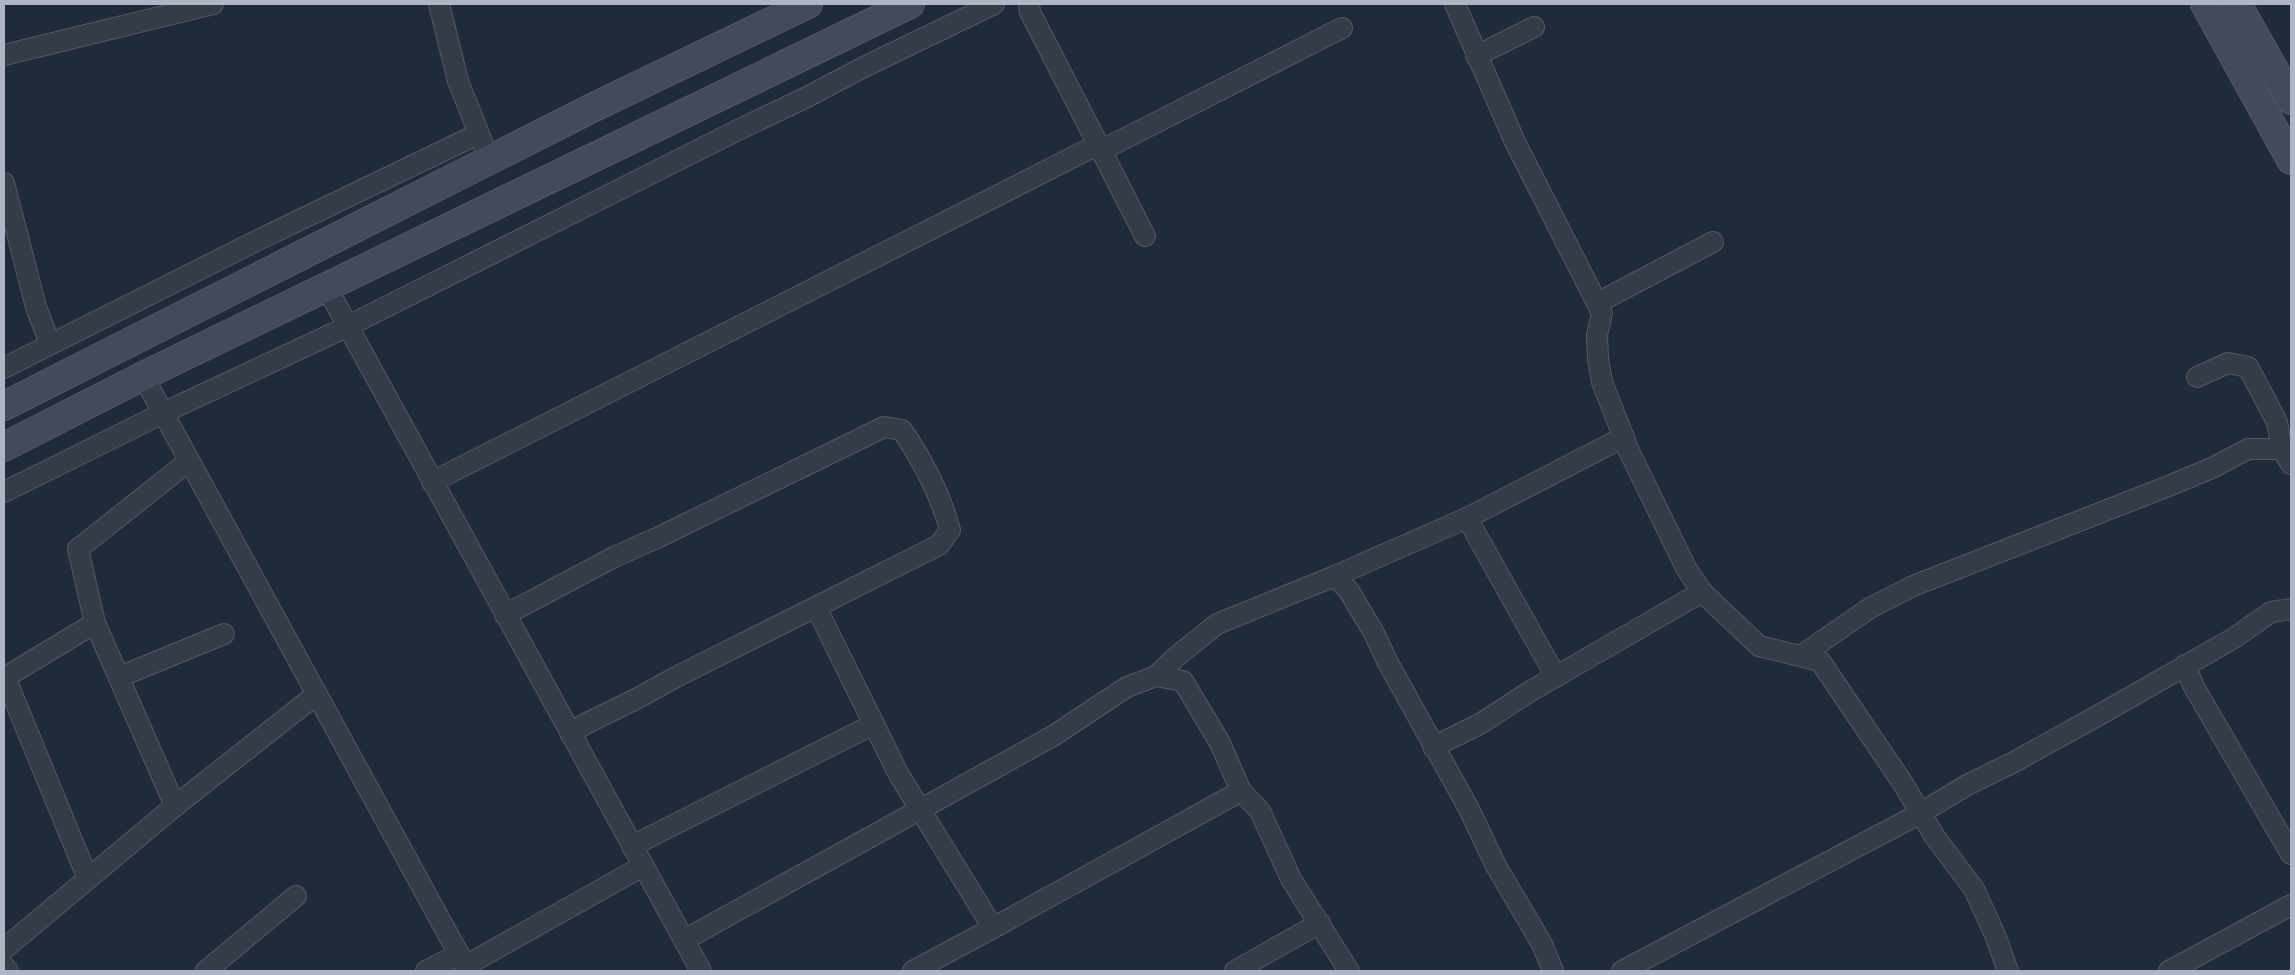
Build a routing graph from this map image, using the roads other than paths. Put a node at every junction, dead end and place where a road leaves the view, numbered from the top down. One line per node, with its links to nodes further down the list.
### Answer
1 (213, 4): 12 (street)
2 (438, 4): 15 (street)
3 (808, 4): 17 (street)
4 (910, 4): 22 (street)
5 (994, 4): 24 (street)
6 (1029, 4): 16 (street)
7 (1455, 4): 13 (street)
8 (2205, 4): 18 (street)
9 (2237, 4): 14 (street)
10 (1534, 27): 13 (street)
11 (1342, 28): 16 (street)
12 (4, 55)
13 (1476, 56): 23 (street)
14 (2291, 100)
15 (478, 134): 17 (street); 25 (street)
16 (1100, 147): 20 (street); 35 (street)
17 (491, 159): 29 (street)
18 (2291, 160)
19 (4, 183): 25 (street)
20 (1145, 236)
21 (1714, 242): 23 (street)
22 (327, 288): 24 (street); 27 (street)
23 (1596, 302): 31 (street)
24 (347, 327): 30 (street); 35 (street)
25 (50, 344): 26 (street)
26 (4, 368)
27 (143, 376): 30 (street); 32 (street)
28 (2197, 377): 33 (street)
29 (4, 406)
30 (163, 412): 34 (street); 36 (street)
31 (1624, 438): 37 (street); 39 (street)
32 (4, 447)
33 (2286, 456): 45 (street)
34 (190, 462): 43 (street); 51 (street)
35 (432, 482): 42 (street)
36 (4, 492)
37 (1467, 518): 38 (street); 50 (street)
38 (1335, 576): 47 (street); 54 (street)
39 (1702, 592): 45 (street); 50 (street)
40 (816, 607): 42 (street); 52 (street); 53 (street)
41 (2288, 608): 46 (street)
42 (505, 615): 53 (street)
43 (95, 623): 48 (street); 49 (street)
44 (224, 634): 49 (street)
45 (1802, 655): 58 (street)
46 (2185, 665): 58 (street); 60 (street)
47 (1156, 676): 55 (street); 57 (street)
48 (4, 677): 62 (street)
49 (119, 677): 56 (street)
50 (1556, 677): 54 (street)
51 (317, 694): 56 (street); 69 (street)
52 (874, 724): 57 (street); 59 (street)
53 (571, 735): 59 (street)
54 (1433, 747): 78 (street)
55 (1241, 791): 65 (street); 66 (street)
56 (175, 806): 62 (street)
57 (920, 807): 66 (street); 67 (street)
58 (1921, 813): 79 (street); 80 (street)
59 (632, 846): 61 (street)
60 (2291, 854)
61 (643, 866): 67 (street); 69 (street)
62 (88, 879): 68 (street)
63 (296, 896): 72 (street)
64 (2291, 905): 81 (street)
65 (1320, 922): 76 (street); 77 (street)
66 (993, 928): 75 (street)
67 (684, 940): 74 (street)
68 (4, 949)
69 (464, 964): 73 (street)
70 (4, 966): 71 (street)
71 (8, 971)
72 (206, 971)
73 (426, 971)
74 (701, 971)
75 (913, 971)
76 (1234, 971)
77 (1349, 971)
78 (1553, 971)
79 (1622, 971)
80 (2008, 971)
81 (2169, 971)

